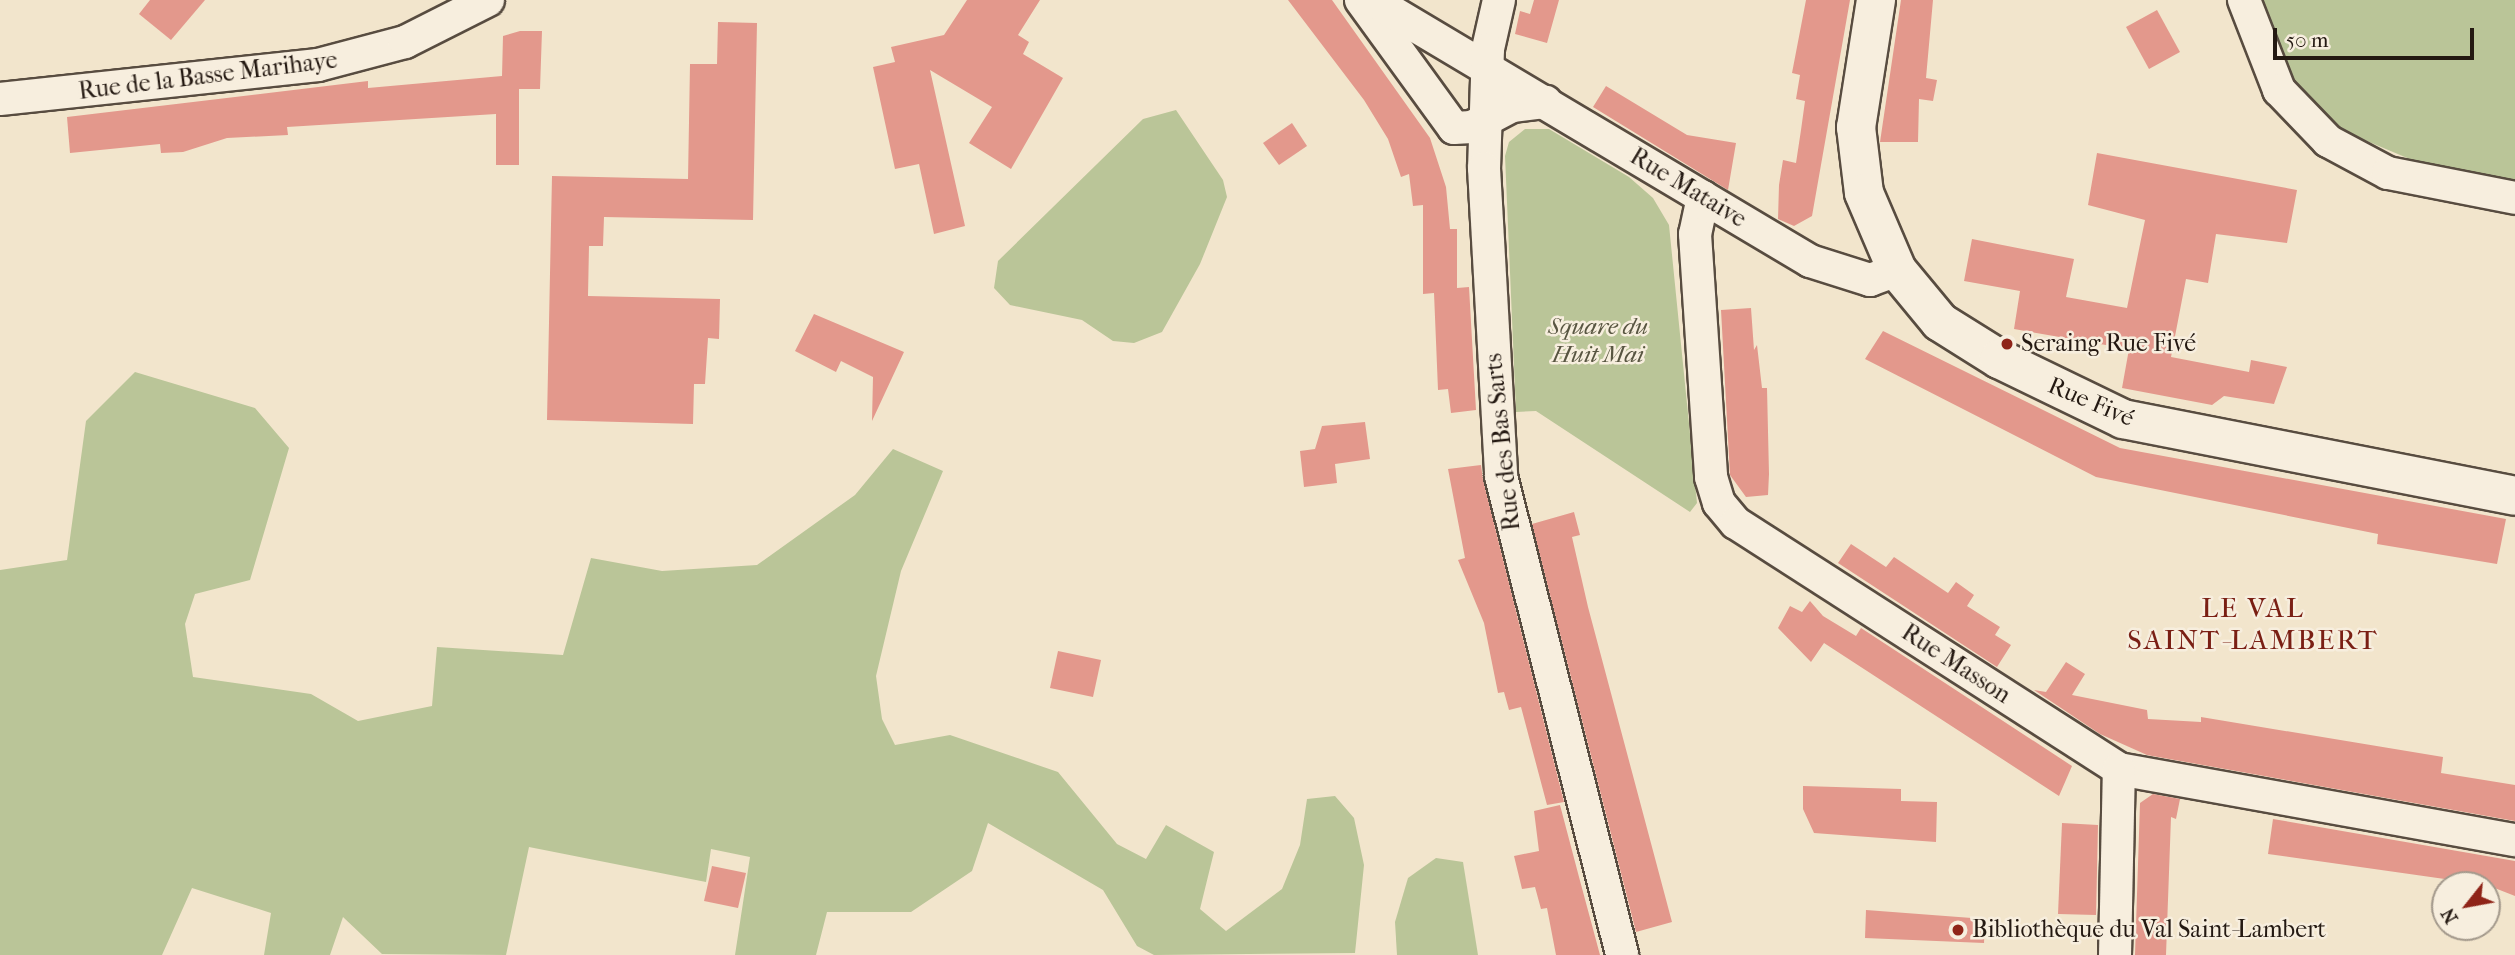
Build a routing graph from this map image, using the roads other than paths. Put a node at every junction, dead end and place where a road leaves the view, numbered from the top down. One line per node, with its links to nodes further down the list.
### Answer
1 (488, 0): 7 (street, Rue de la Basse Marihaye)
2 (1362, 0): 11 (street)
3 (1372, 0): 8 (street, Rue Mataive)
4 (1499, 0): 8 (street, Rue des Bas Sarts)
5 (1876, 0): 14 (street, Rue Fivé)
6 (2244, 0): 13 (street)
7 (459, 10): 9 (street, Rue de la Basse Marihaye)
8 (1487, 67): 10 (street, Rue Mataive); 11 (street, Rue des Bas Sarts)
9 (0, 99)
10 (1546, 102): 11 (street); 12 (street, Rue Mataive)
11 (1484, 118): 18 (street, Rue des Bas Sarts)
12 (1703, 197): 14 (street, Rue Mataive); 16 (street, Rue Masson)
13 (2515, 198)
14 (1897, 270): 15 (street, Rue Fivé)
15 (2515, 496)
16 (2119, 769): 17 (street, Rue Masson); 19 (street)
17 (2515, 840)
18 (1622, 955)
19 (2115, 955)

